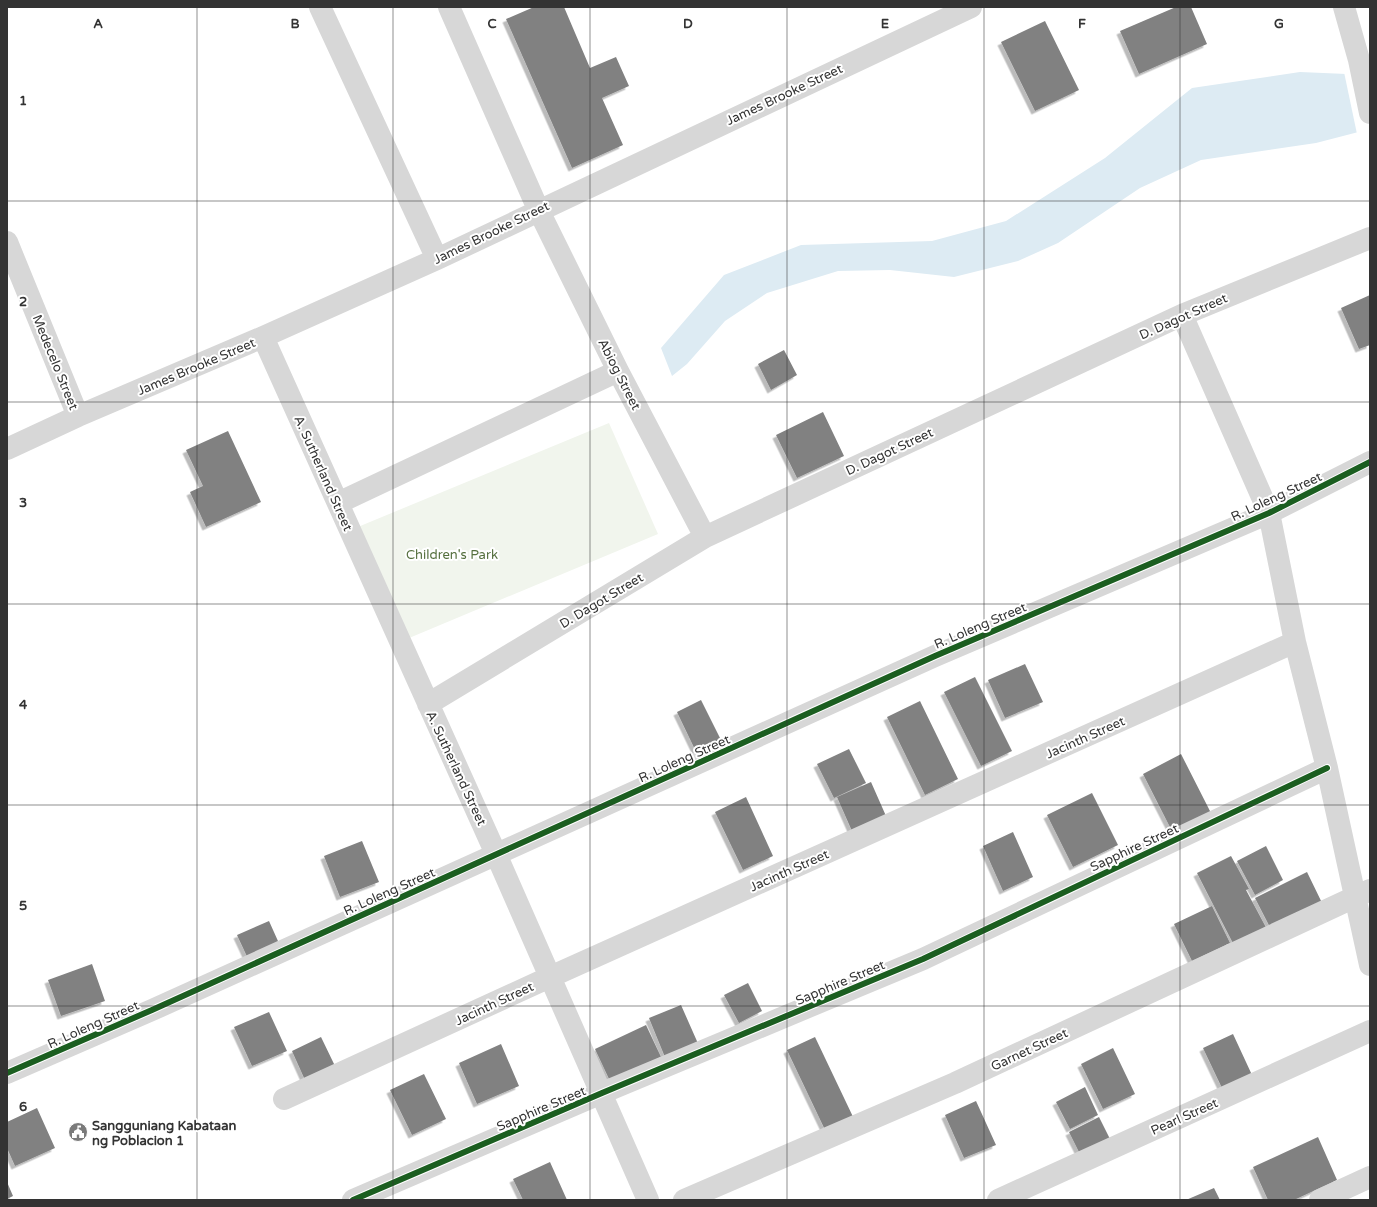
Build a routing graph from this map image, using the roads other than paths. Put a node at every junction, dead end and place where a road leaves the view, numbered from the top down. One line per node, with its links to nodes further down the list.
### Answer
1 (320, 7): 9 (street)
2 (449, 7): 6 (street, Abiog Street)
3 (1344, 7): 5 (street)
4 (965, 8): 6 (street, James Brooke Street)
5 (1370, 113)
6 (538, 209): 9 (street, James Brooke Street); 12 (street, Abiog Street)
7 (1370, 238): 10 (street, D. Dagot Street)
8 (7, 242): 13 (street, Medecelo Street)
9 (436, 259): 11 (street, James Brooke Street)
10 (1182, 315): 17 (street); 18 (street, D. Dagot Street)
11 (263, 337): 13 (street, James Brooke Street); 16 (street, A. Sutherland Street)
12 (618, 371): 16 (street); 18 (street, Abiog Street)
13 (78, 416): 14 (street, James Brooke Street)
14 (7, 449)
15 (1370, 462): 17 (street, R. Loleng Street)
16 (338, 503): 20 (street, A. Sutherland Street)
17 (1269, 513): 19 (street); 22 (street, R. Loleng Street)
18 (705, 537): 20 (street, D. Dagot Street)
19 (1295, 642): 21 (street); 25 (street, Jacinth Street)
20 (428, 704): 22 (street, A. Sutherland Street)
21 (1327, 768): 23 (street); 28 (street, Sapphire Street)
22 (496, 854): 25 (street, A. Sutherland Street); 27 (street, R. Loleng Street)
23 (1363, 893): 24 (street); 33 (street, Garnet Street)
24 (1370, 965)
25 (550, 977): 28 (street, A. Sutherland Street); 29 (street, Jacinth Street)
26 (1370, 1031): 34 (street, Pearl Street)
27 (7, 1073)
28 (602, 1094): 31 (street, Sapphire Street); 32 (street, A. Sutherland Street)
29 (284, 1099)
30 (1370, 1177): 35 (street)
31 (354, 1200)
32 (648, 1200)
33 (684, 1200)
34 (998, 1200)
35 (1320, 1200)

